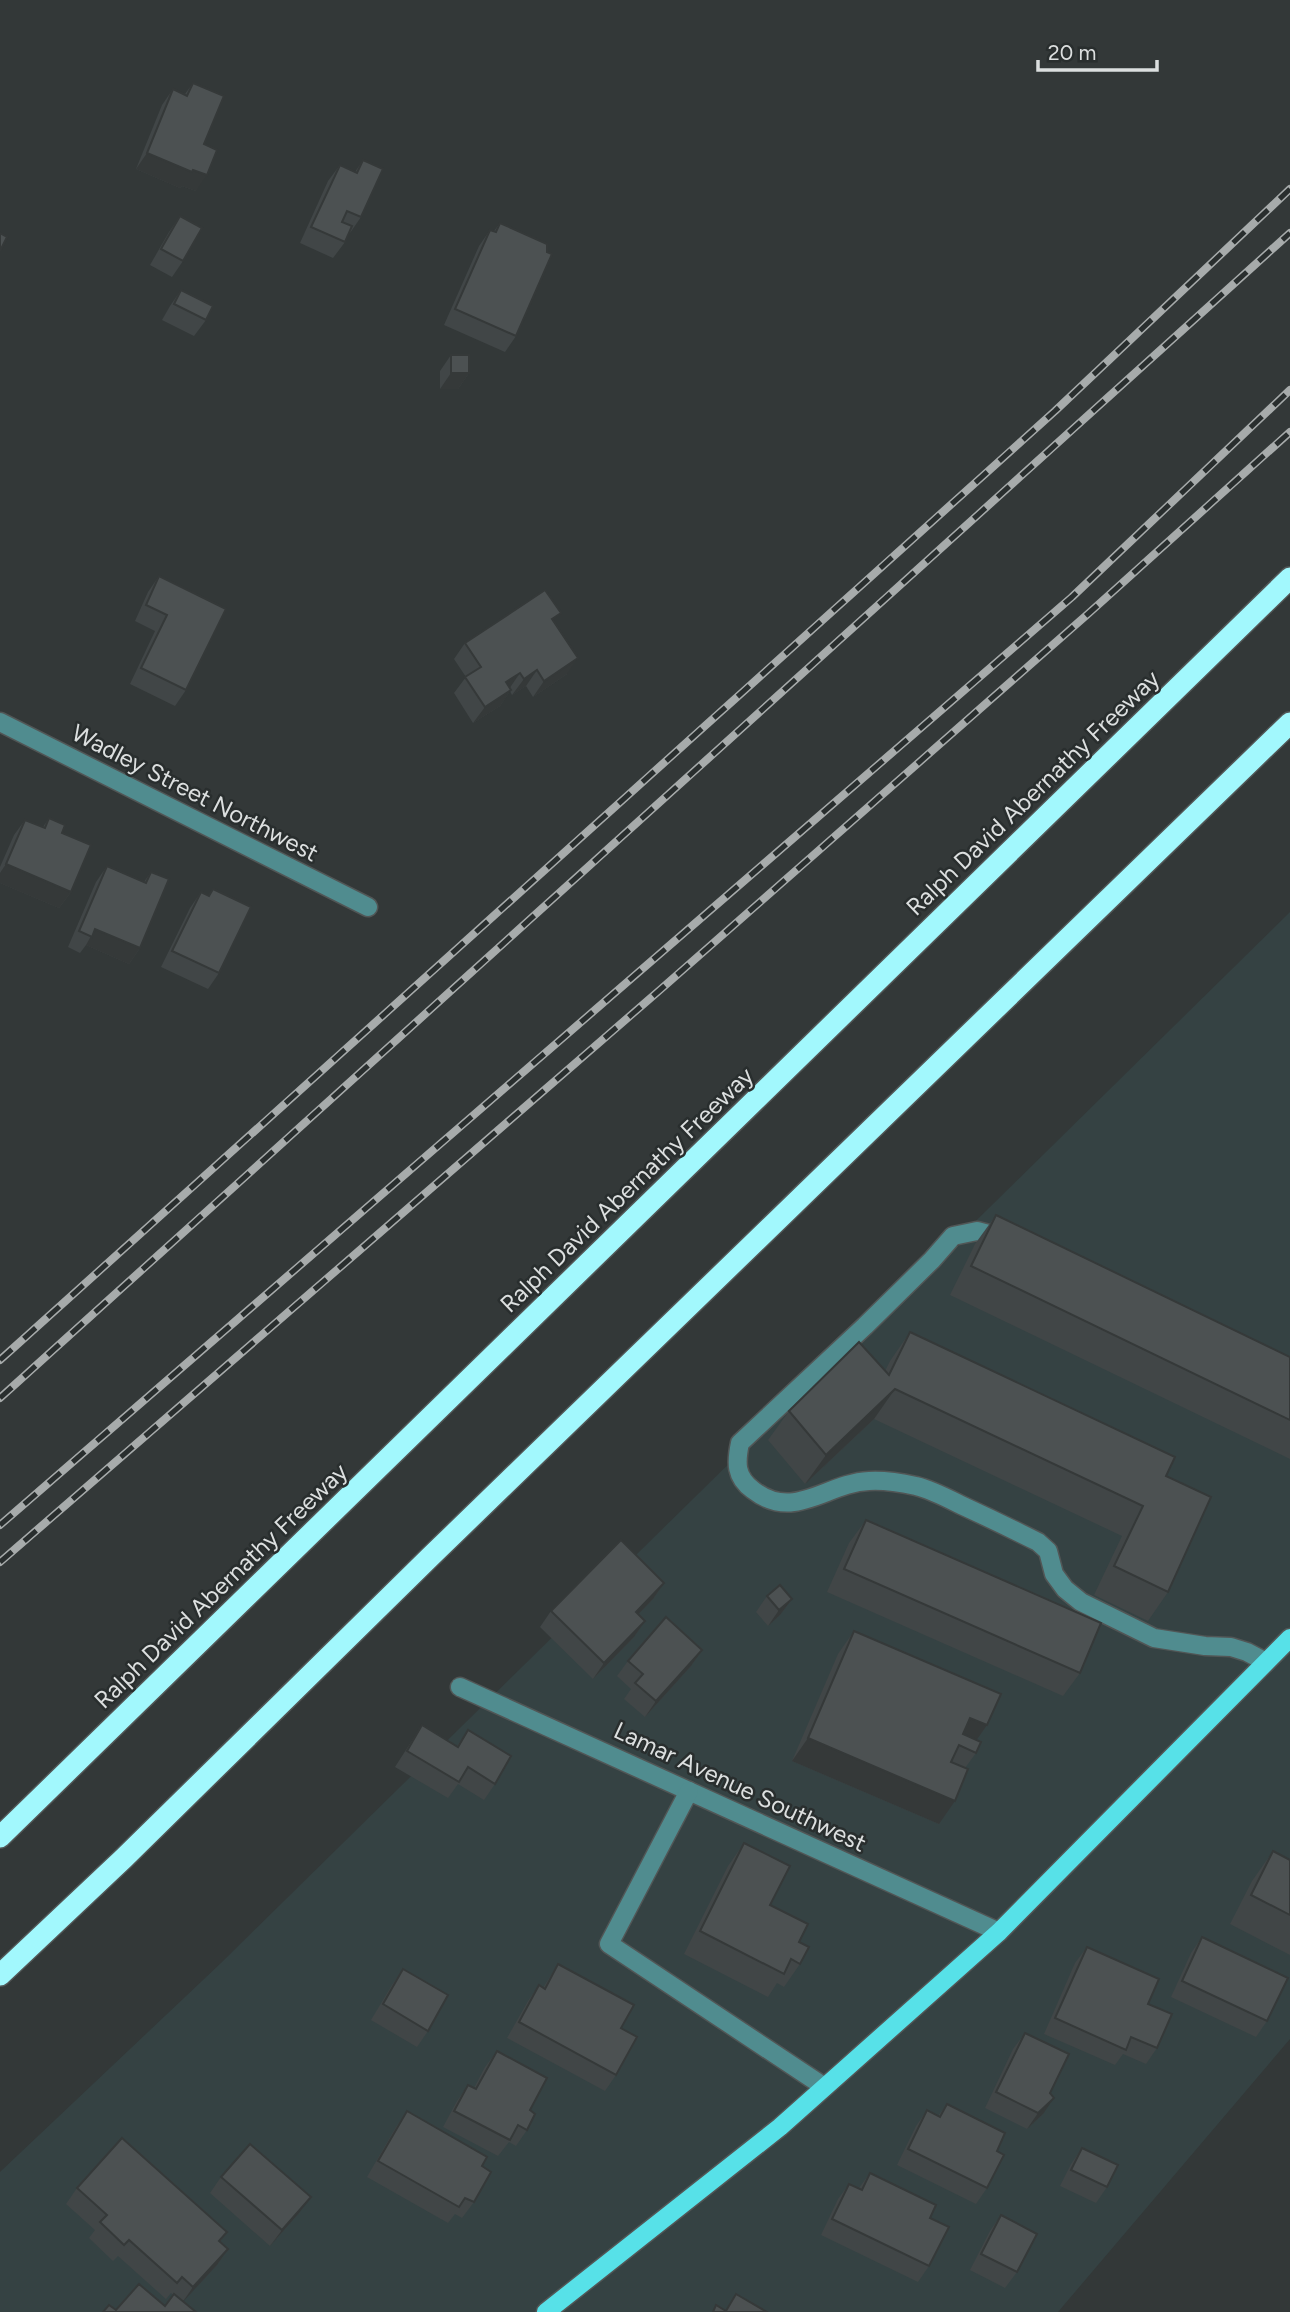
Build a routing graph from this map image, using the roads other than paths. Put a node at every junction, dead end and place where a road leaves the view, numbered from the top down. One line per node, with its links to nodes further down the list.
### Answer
1 (1290, 578): 10 (highway, Ralph David Abernathy Freeway)
2 (0, 722): 4 (street, Wadley Street Northwest)
3 (1290, 723): 12 (highway)
4 (368, 907)
5 (1024, 1245): 7 (street)
6 (1290, 1638): 7 (main road)
7 (1266, 1662): 11 (main road)
8 (460, 1686): 9 (street, Lamar Avenue Southwest)
9 (689, 1791): 11 (street, Lamar Avenue Southwest); 13 (street)
10 (0, 1838)
11 (999, 1933): 13 (main road)
12 (0, 1975)
13 (824, 2086): 14 (main road)
14 (546, 2312)

